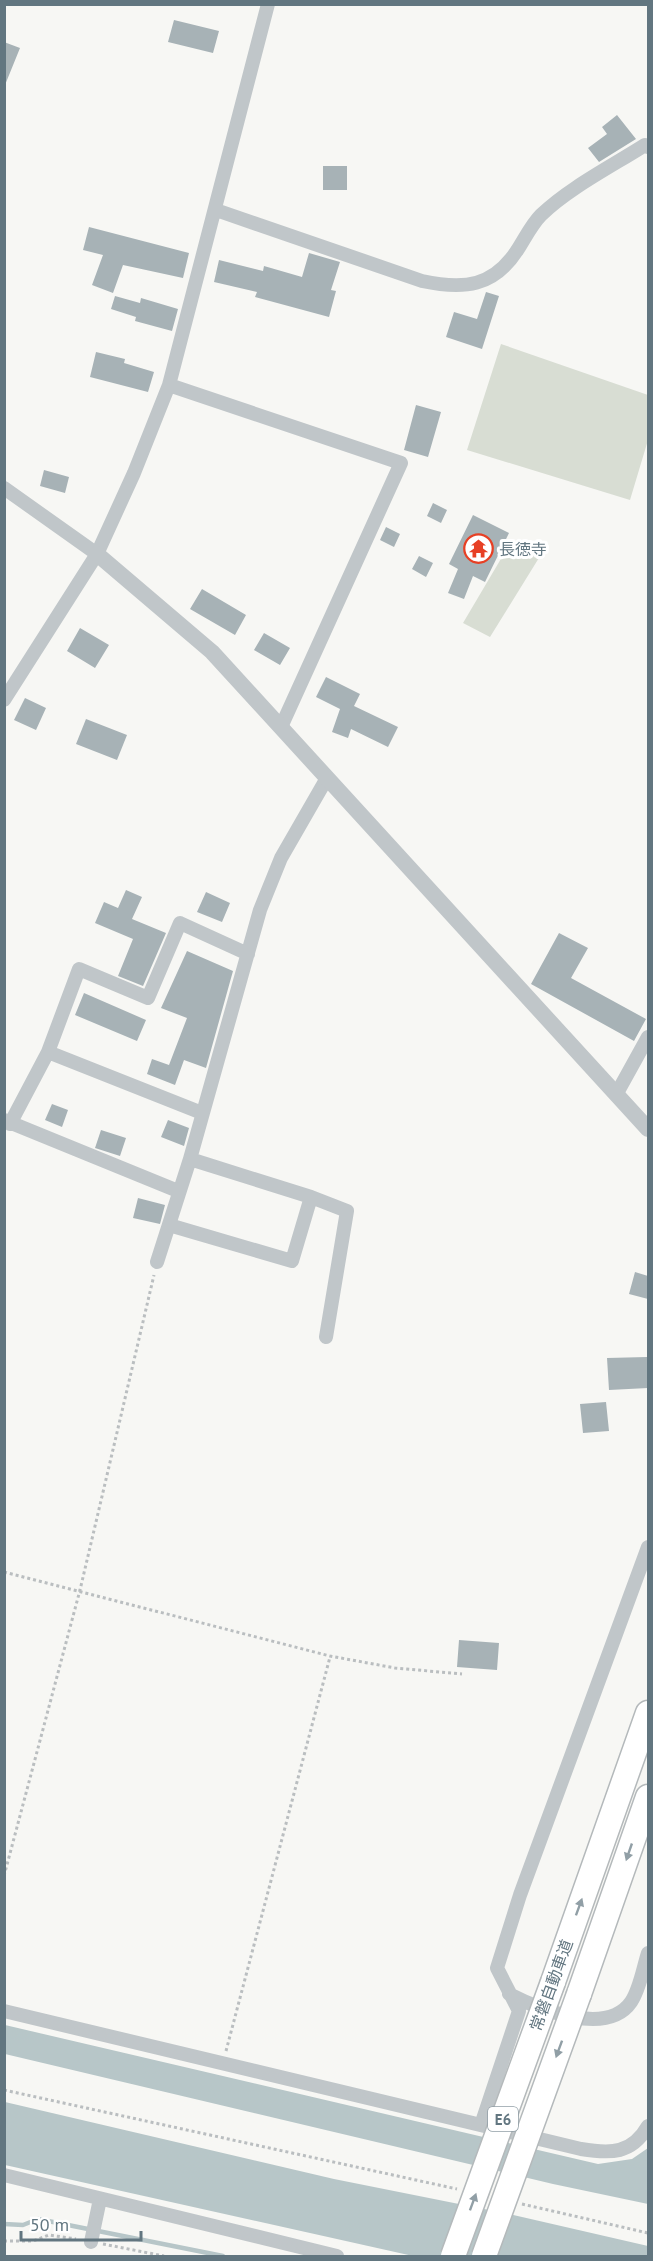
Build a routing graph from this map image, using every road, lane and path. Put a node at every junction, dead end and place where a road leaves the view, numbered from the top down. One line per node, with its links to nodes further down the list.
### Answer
1 (268, 4): 3 (street)
2 (648, 147): 3 (street)
3 (216, 210): 4 (street)
4 (170, 385): 6 (street); 8 (street)
5 (4, 488): 6 (street)
6 (97, 554): 7 (street); 8 (street)
7 (4, 700)
8 (281, 727): 9 (street)
9 (327, 778): 10 (street); 13 (street)
10 (248, 954): 12 (street); 14 (street)
11 (648, 1037): 13 (street)
12 (48, 1052): 14 (street); 15 (street)
13 (617, 1093): 16 (street)
14 (202, 1113): 17 (street)
15 (7, 1122): 18 (street)
16 (648, 1129)
17 (190, 1159): 18 (street); 19 (street)
18 (178, 1191): 20 (street)
19 (311, 1197): 20 (street); 22 (street)
20 (170, 1225): 21 (street)
21 (157, 1262): 25 (path)
22 (326, 1337)
23 (648, 1547): 32 (street)
24 (4, 1572): 25 (path)
25 (80, 1590): 26 (path); 30 (path)
26 (330, 1656): 27 (path); 34 (path)
27 (462, 1674)
28 (648, 1713): 45 (highway, 常磐自動車道 / E6, one-way to 28, bridge)
29 (648, 1797): 46 (highway, 常磐自動車道 / E6, one-way to 46, bridge)
30 (4, 1876)
31 (648, 1953): 32 (street)
32 (509, 1993): 36 (street)
33 (4, 2011): 34 (street)
34 (223, 2064): 36 (street)
35 (4, 2090): 39 (path)
36 (481, 2125): 37 (street)
37 (648, 2126)
38 (4, 2175): 40 (street)
39 (462, 2190)
40 (100, 2199): 43 (street); 44 (street)
41 (518, 2203): 42 (path)
42 (648, 2233)
43 (92, 2241)
44 (337, 2256)
45 (453, 2256)
46 (484, 2256)

